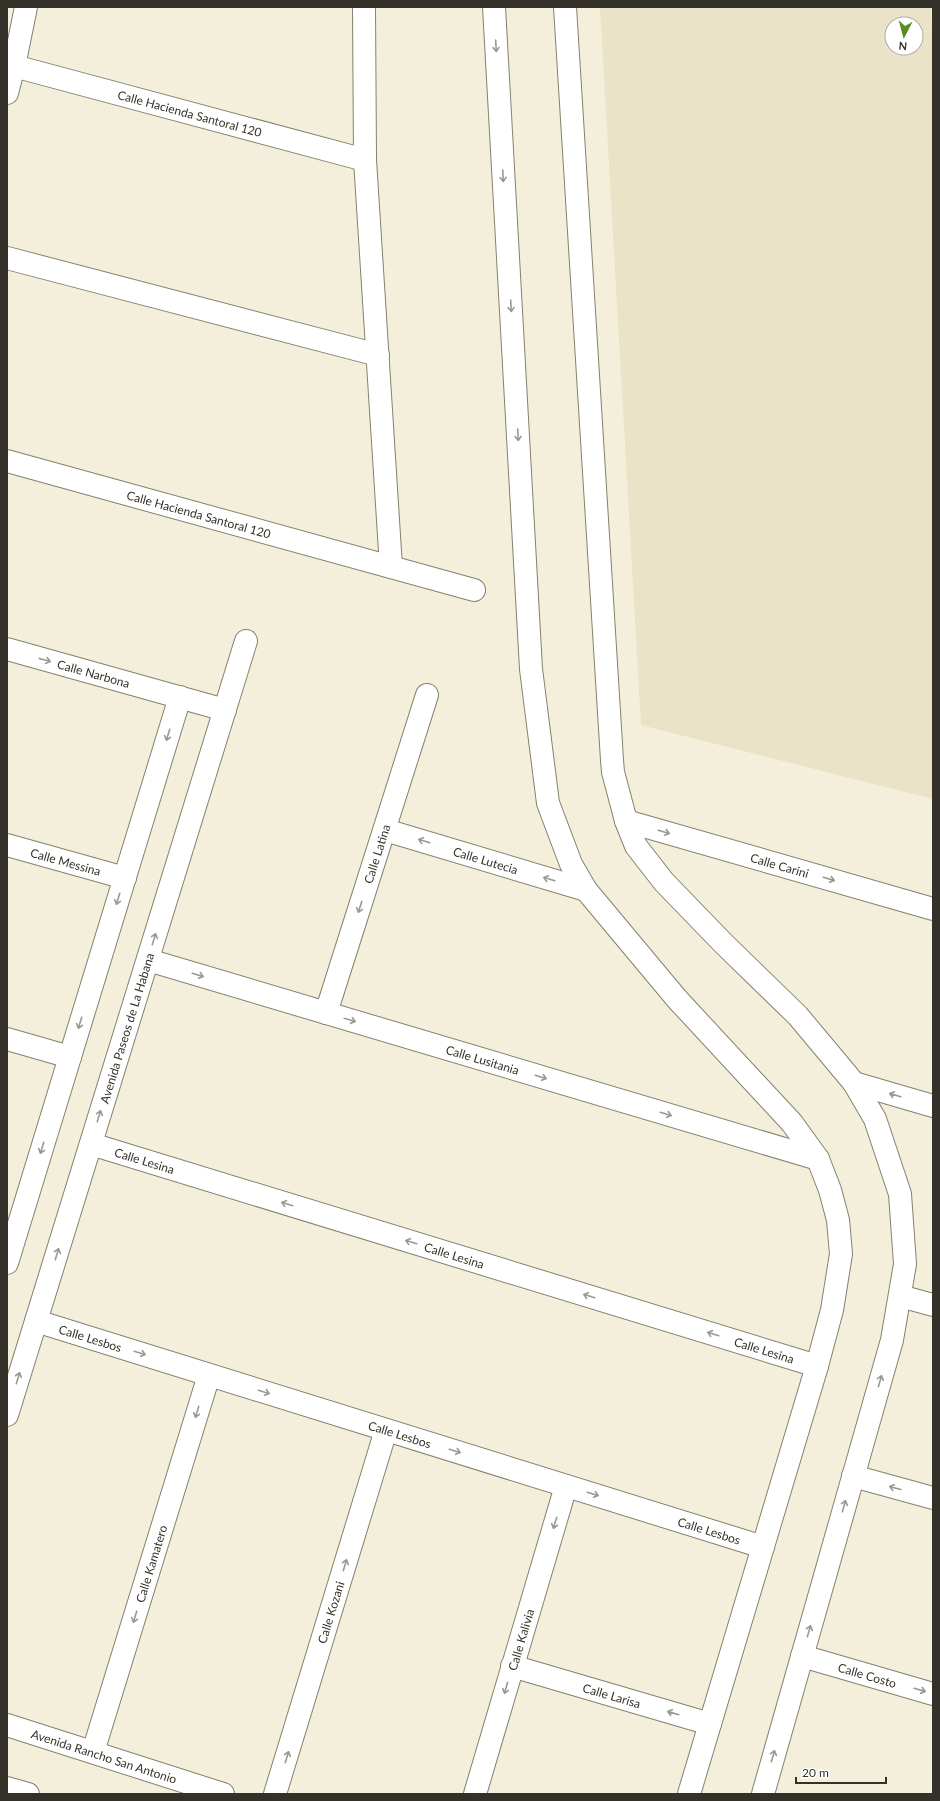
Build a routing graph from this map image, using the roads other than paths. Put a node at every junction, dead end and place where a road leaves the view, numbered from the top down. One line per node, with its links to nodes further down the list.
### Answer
1 (26, 7): 5 (street)
2 (364, 7): 7 (street)
3 (494, 7): 22 (street, one-way to 22)
4 (565, 7): 18 (street)
5 (14, 66): 6 (street); 7 (street, Calle Hacienda Santoral 120)
6 (7, 93)
7 (366, 160): 9 (street)
8 (7, 258): 9 (street)
9 (378, 355): 11 (street)
10 (7, 460): 11 (street, Calle Hacienda Santoral 120)
11 (391, 567): 12 (street, Calle Hacienda Santoral 120)
12 (474, 590)
13 (246, 641): 17 (street, Avenida Paseos de La Habana)
14 (7, 649): 16 (street, Calle Narbona, one-way to 16)
15 (427, 695): 19 (street, Calle Latina)
16 (180, 697): 17 (street, Calle Narbona); 21 (street, one-way to 21)
17 (225, 710): 24 (street, Avenida Paseos de La Habana, one-way to 17)
18 (626, 821): 23 (street, Calle Carini, one-way to 23); 28 (street)
19 (384, 830): 22 (street, Calle Lutecia, one-way to 19); 25 (street, Calle Latina, one-way to 25)
20 (7, 845): 21 (street, Calle Messina)
21 (125, 878): 27 (street, one-way to 27)
22 (586, 890): 31 (street)
23 (933, 909)
24 (148, 960): 25 (street, Calle Lusitania, one-way to 25); 30 (street, Avenida Paseos de La Habana, one-way to 24)
25 (326, 1014): 31 (street, Calle Lusitania, one-way to 31)
26 (7, 1039): 27 (street)
27 (70, 1057): 32 (street, one-way to 32)
28 (854, 1083): 29 (street, one-way to 28); 34 (street)
29 (933, 1106)
30 (91, 1144): 36 (street, Avenida Paseos de La Habana, one-way to 30); 37 (street, Calle Lesina, one-way to 30)
31 (818, 1159): 37 (street)
32 (10, 1241): 33 (street)
33 (7, 1264)
34 (900, 1296): 35 (street); 41 (street, one-way to 34)
35 (933, 1305)
36 (36, 1321): 38 (street, Calle Lesbos, one-way to 38); 39 (street, Avenida Paseos de La Habana, one-way to 36)
37 (817, 1366): 44 (street)
38 (209, 1375): 40 (street, Calle Lesbos, one-way to 40); 50 (street, Calle Kamatero, one-way to 50)
39 (7, 1416)
40 (386, 1430): 42 (street, Calle Lesbos, one-way to 42); 54 (street, Calle Kozani, one-way to 40)
41 (853, 1476): 43 (street, one-way to 41); 45 (street, one-way to 41)
42 (566, 1486): 44 (street, Calle Lesbos, one-way to 44); 46 (street, Calle Kalivia, one-way to 46)
43 (933, 1498)
44 (763, 1547): 48 (street)
45 (802, 1656): 47 (street, Calle Costo, one-way to 47); 57 (street, one-way to 45)
46 (512, 1666): 48 (street, Calle Larisa, one-way to 46); 55 (street, Calle Kalivia, one-way to 55)
47 (933, 1694)
48 (710, 1724): 56 (street)
49 (7, 1725): 50 (street, Avenida Rancho San Antonio)
50 (93, 1752): 53 (street, Avenida Rancho San Antonio)
51 (7, 1788): 52 (street)
52 (28, 1794)
53 (223, 1794)
54 (275, 1794)
55 (474, 1794)
56 (689, 1794)
57 (763, 1794)

